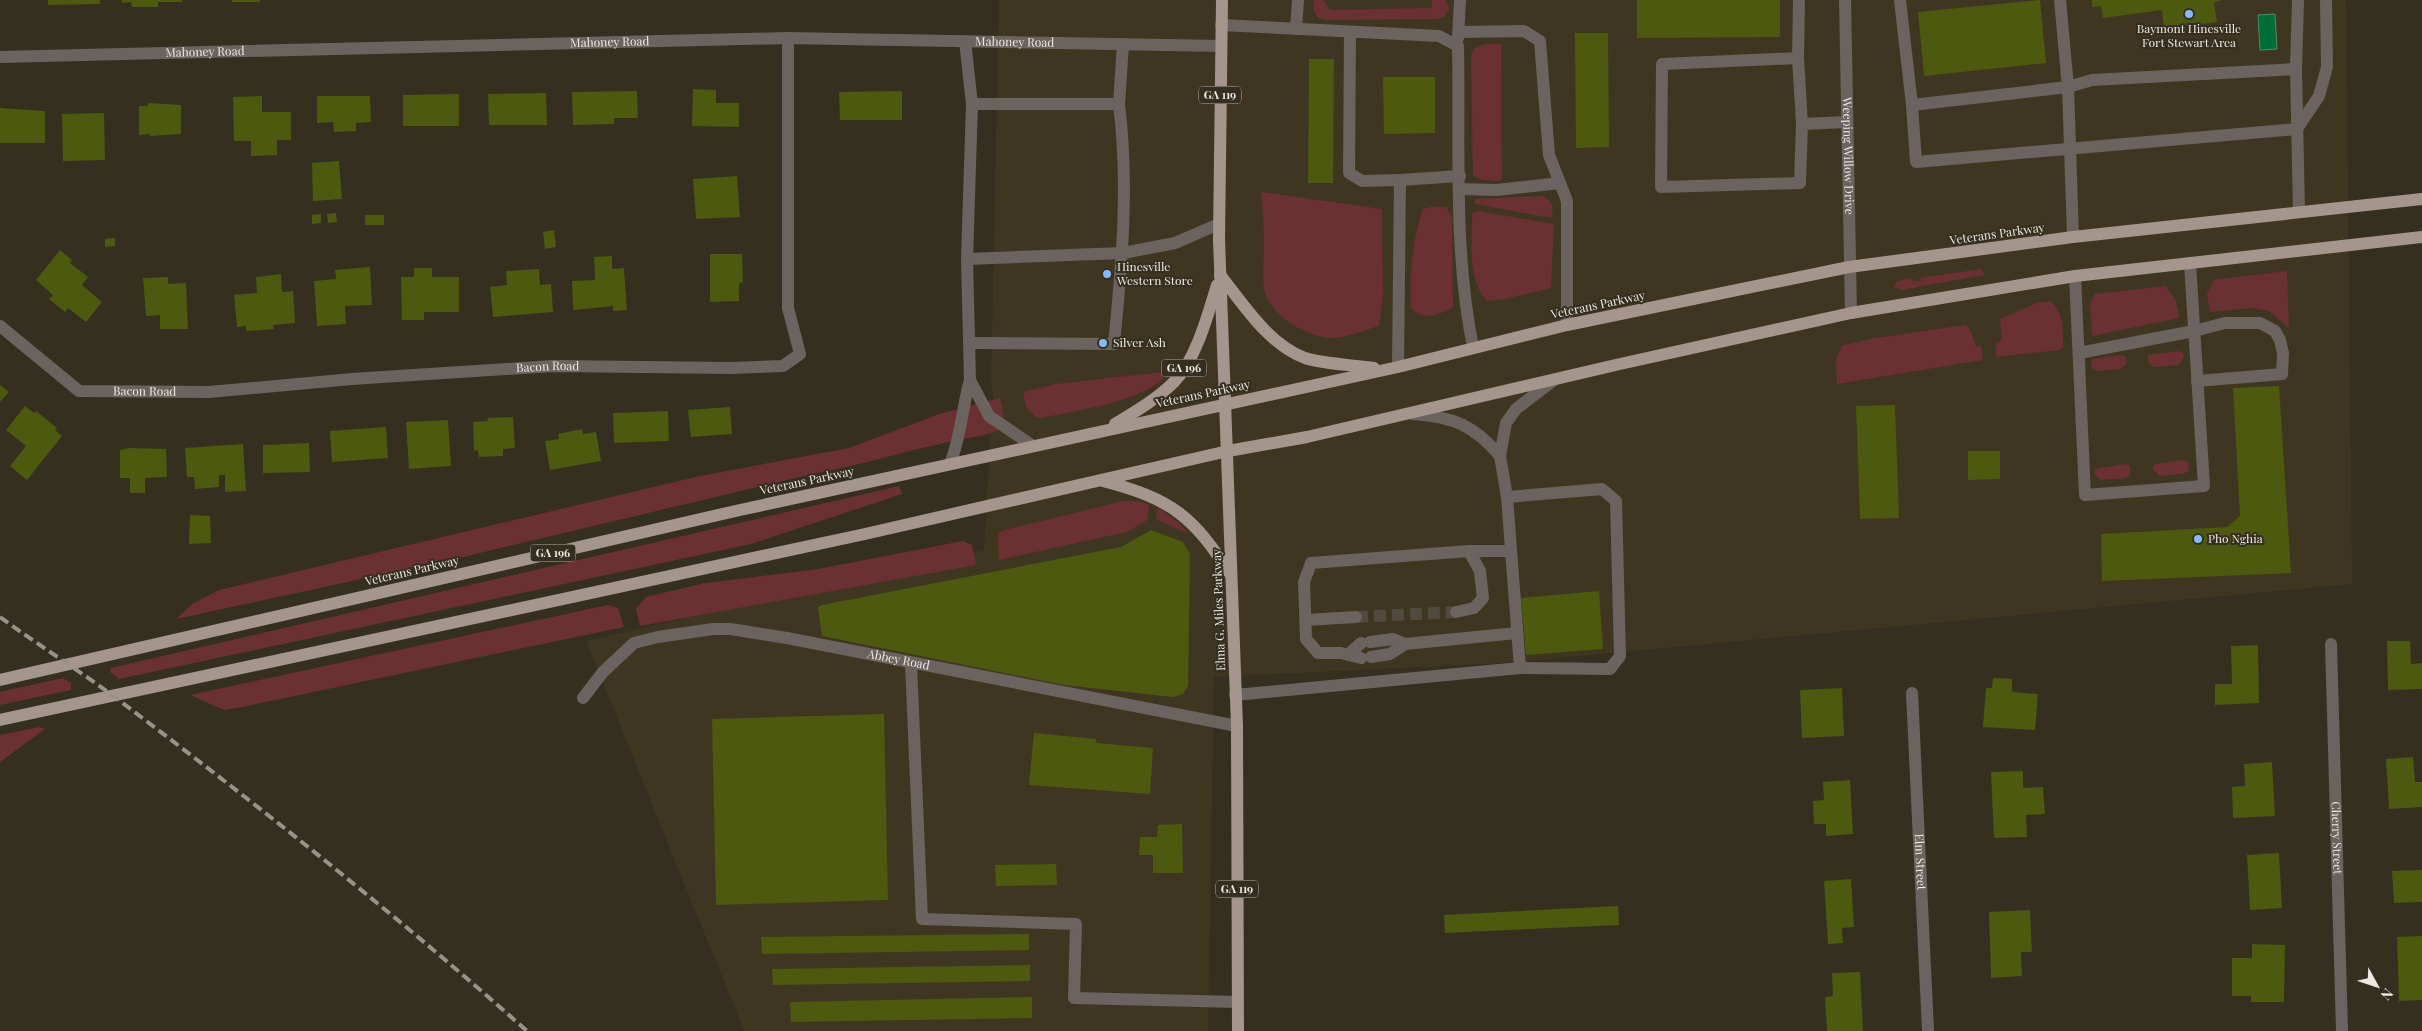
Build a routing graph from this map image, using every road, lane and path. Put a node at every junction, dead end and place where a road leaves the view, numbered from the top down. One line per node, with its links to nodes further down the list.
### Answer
1 (1222, 0): 11 (main road, GA 119)
2 (1298, 0): 12 (street)
3 (1460, 0): 14 (street)
4 (1799, 0): 21 (street)
5 (1845, 0): 6 (street); 27 (street, Weeping Willow Drive)
6 (1854, 0)
7 (1900, 0): 26 (street)
8 (2060, 0): 23 (street)
9 (2298, 0): 22 (street)
10 (2326, 0): 29 (street)
11 (1221, 25): 12 (street); 18 (main road, GA 119)
12 (1296, 29): 13 (street)
13 (1350, 32): 19 (street); 31 (street)
14 (1459, 32): 19 (street); 33 (street)
15 (788, 38): 16 (street, Mahoney Road); 20 (street, Mahoney Road); 47 (street, Bacon Road)
16 (965, 41): 17 (street, Mahoney Road); 24 (street)
17 (1123, 44): 18 (street, Mahoney Road); 25 (street)
18 (1221, 46): 36 (main road, Elma G. Miles Parkway / GA 119)
19 (1458, 46): 32 (street)
20 (0, 57)
21 (1798, 58): 28 (street); 28 (street)
22 (2296, 69): 23 (street); 29 (street)
23 (2068, 87): 26 (street); 30 (street)
24 (972, 104): 25 (street); 40 (street)
25 (1119, 104): 39 (street)
26 (1912, 105): 30 (street)
27 (1847, 122): 28 (street); 42 (street, Weeping Willow Drive)
28 (1802, 124)
29 (2297, 129): 30 (street); 35 (street)
30 (2070, 149): 38 (street)
31 (1400, 180): 32 (street); 52 (street)
32 (1460, 183): 33 (street); 50 (street)
33 (1560, 183): 46 (street)
34 (2422, 199): 35 (main road, Veterans Parkway)
35 (2299, 212): 38 (main road, Veterans Parkway)
36 (1219, 224): 39 (street); 43 (main road, Elma G. Miles Parkway / GA 119)
37 (2422, 237): 41 (main road)
38 (2074, 238): 42 (main road, Veterans Parkway)
39 (1123, 253): 40 (street); 49 (street)
40 (967, 258): 49 (street)
41 (2190, 263): 44 (main road); 48 (street)
42 (1849, 268): 45 (street, Weeping Willow Drive); 46 (main road, Veterans Parkway)
43 (1220, 275): 53 (main road); 57 (main road, Elma G. Miles Parkway / GA 119); 59 (main road, GA 196)
44 (2076, 276): 45 (main road); 51 (street)
45 (1851, 314): 55 (main road)
46 (1566, 325): 50 (main road, Veterans Parkway)
47 (0, 326)
48 (2194, 331): 51 (street); 56 (street); 56 (street)
49 (969, 343): 54 (street)
50 (1473, 347): 52 (main road, Veterans Parkway)
51 (2079, 354): 56 (street)
52 (1398, 366): 53 (main road, Veterans Parkway)
53 (1383, 370): 57 (main road, Veterans Parkway)
54 (970, 380): 60 (street); 63 (street)
55 (1554, 380): 58 (main road); 62 (street)
56 (2197, 380)
57 (1226, 403): 59 (main road, Veterans Parkway); 61 (main road, Elma G. Miles Parkway / GA 119)
58 (1408, 413): 61 (main road); 62 (street)
59 (1107, 429): 60 (main road, Veterans Parkway / GA 196)
60 (1033, 446): 63 (main road, Veterans Parkway / GA 196)
61 (1228, 451): 64 (main road); 68 (main road, Elma G. Miles Parkway / GA 119)
62 (1500, 456): 65 (street)
63 (950, 464): 78 (main road, Veterans Parkway / GA 196)
64 (1101, 480): 68 (main road); 82 (main road)
65 (1507, 497): 67 (street); 77 (street)
66 (1469, 551): 67 (street); 69 (street); 71 (street)
67 (1510, 551): 72 (street)
68 (1232, 577): 80 (main road, Elma G. Miles Parkway / GA 119)
69 (1456, 612)
70 (1356, 617): 71 (street)
71 (1306, 620): 75 (street)
72 (1517, 633): 73 (street); 77 (street)
73 (1405, 644): 75 (street); 75 (street)
74 (2331, 644): 87 (street, Cherry Street)
75 (1348, 655)
76 (911, 664): 81 (street, Abbey Road); 83 (street, Abbey Road); 84 (street)
77 (1520, 668): 80 (street)
78 (0, 680)
79 (1912, 693): 86 (street, Elm Street)
80 (1236, 695): 83 (main road, Elma G. Miles Parkway / GA 119)
81 (583, 698)
82 (0, 720)
83 (1236, 726): 84 (main road, Elma G. Miles Parkway / GA 119)
84 (1238, 1002): 85 (main road, Elma G. Miles Parkway / GA 119)
85 (1238, 1031)
86 (1928, 1031)
87 (2342, 1031)

